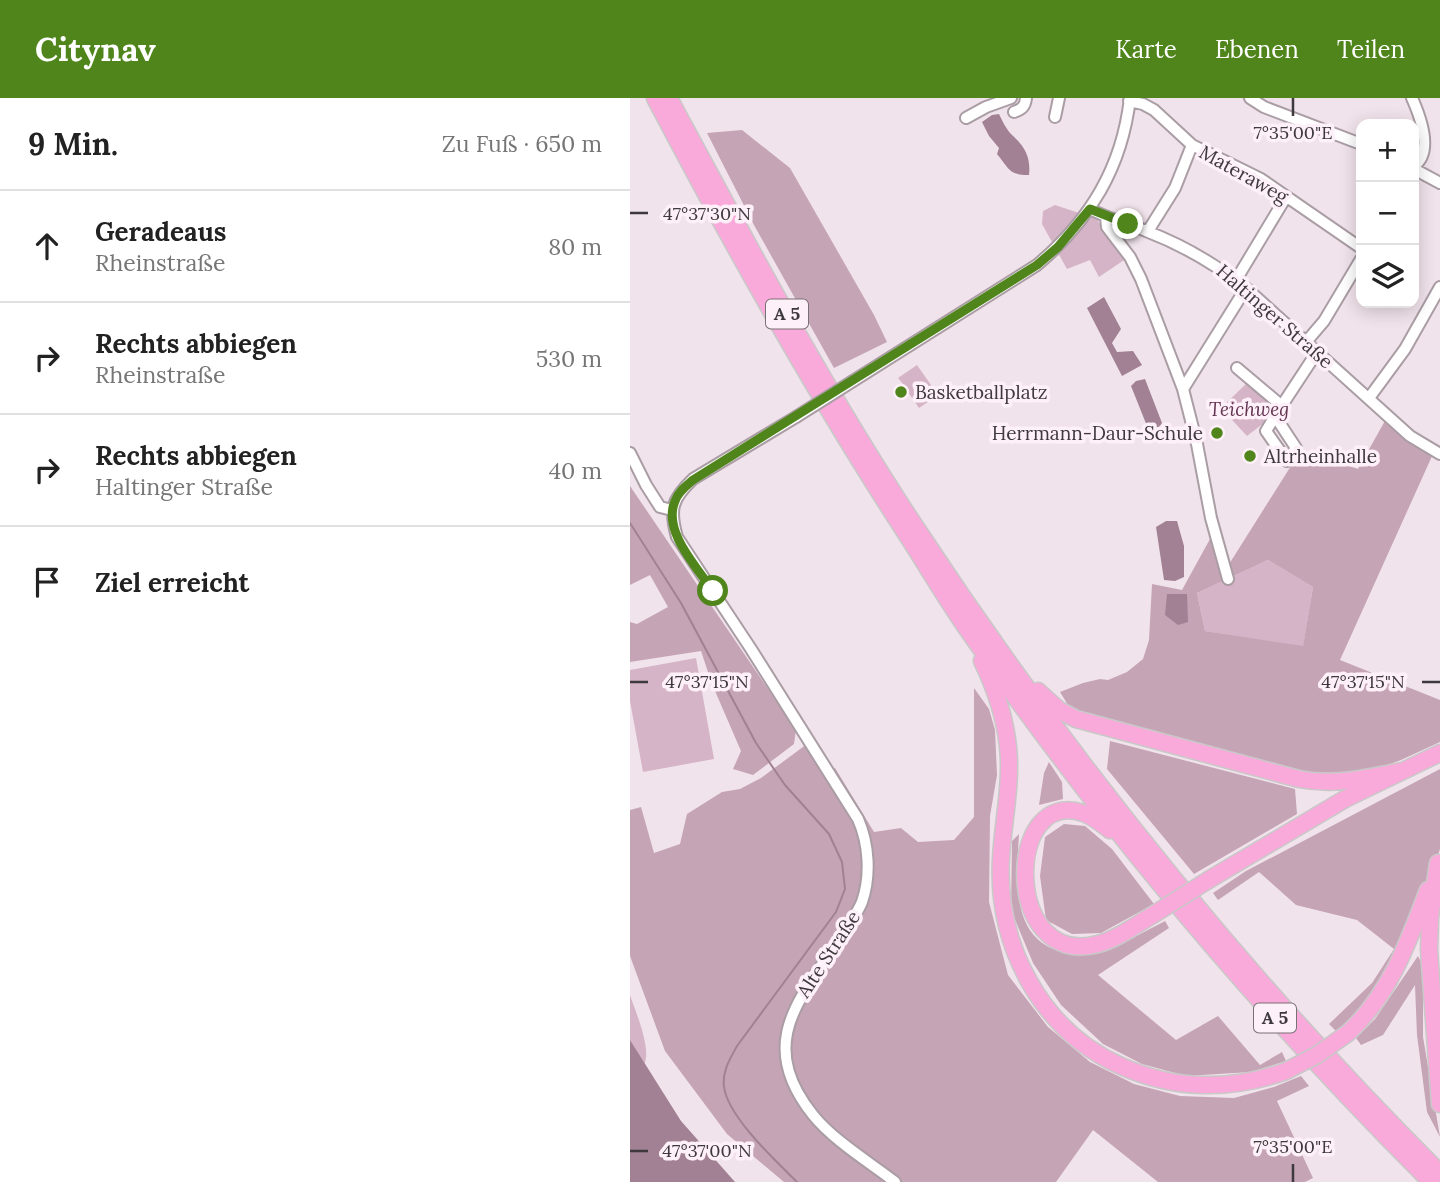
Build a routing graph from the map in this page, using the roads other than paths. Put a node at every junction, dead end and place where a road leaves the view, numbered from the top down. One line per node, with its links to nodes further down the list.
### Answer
1 (655, 98): 37 (highway, A 5)
2 (670, 98): 38 (highway, A 5)
3 (1011, 98): 11 (street)
4 (1026, 98): 9 (street)
5 (1059, 98): 10 (street)
6 (1250, 98): 14 (street)
7 (1412, 98): 12 (street)
8 (1129, 100): 15 (street, Materaweg); 20 (street)
9 (1014, 112)
10 (1055, 117)
11 (966, 118)
12 (1418, 119)
13 (1419, 122): 16 (street)
14 (1356, 142)
15 (1192, 145): 19 (street, Materaweg); 22 (street)
16 (1419, 162)
17 (1419, 171): 18 (street)
18 (1440, 183)
19 (1286, 197): 23 (street, Materaweg); 25 (street)
20 (1090, 209): 21 (street, Haltinger Straße); 35 (street, bridge)
21 (1106, 217): 22 (street, Haltinger Straße); 31 (street)
22 (1148, 231): 25 (street, Haltinger Straße)
23 (1357, 245)
24 (1356, 267): 28 (street)
25 (1236, 280): 27 (street, Haltinger Straße)
26 (1440, 287): 32 (street)
27 (1246, 288): 28 (street, Haltinger Straße); 31 (street)
28 (1306, 342): 29 (street, Haltinger Straße)
29 (1317, 352): 30 (street); 32 (street, Haltinger Straße)
30 (1237, 368)
31 (1183, 389): 36 (street)
32 (1369, 398): 34 (street, Haltinger Straße)
33 (630, 453): 35 (street)
34 (1440, 454)
35 (673, 505): 45 (street, Alte Straße)
36 (1228, 579)
37 (964, 625): 41 (highway, A 5); 42 (highway, bridge)
38 (1007, 659): 40 (highway); 44 (highway, A 5)
39 (1440, 753): 40 (highway)
40 (1401, 771): 41 (highway, bridge)
41 (1129, 846): 46 (highway, A 5)
42 (1439, 861): 43 (highway)
43 (1440, 1104)
44 (1440, 1173)
45 (895, 1182)
46 (1431, 1182)

